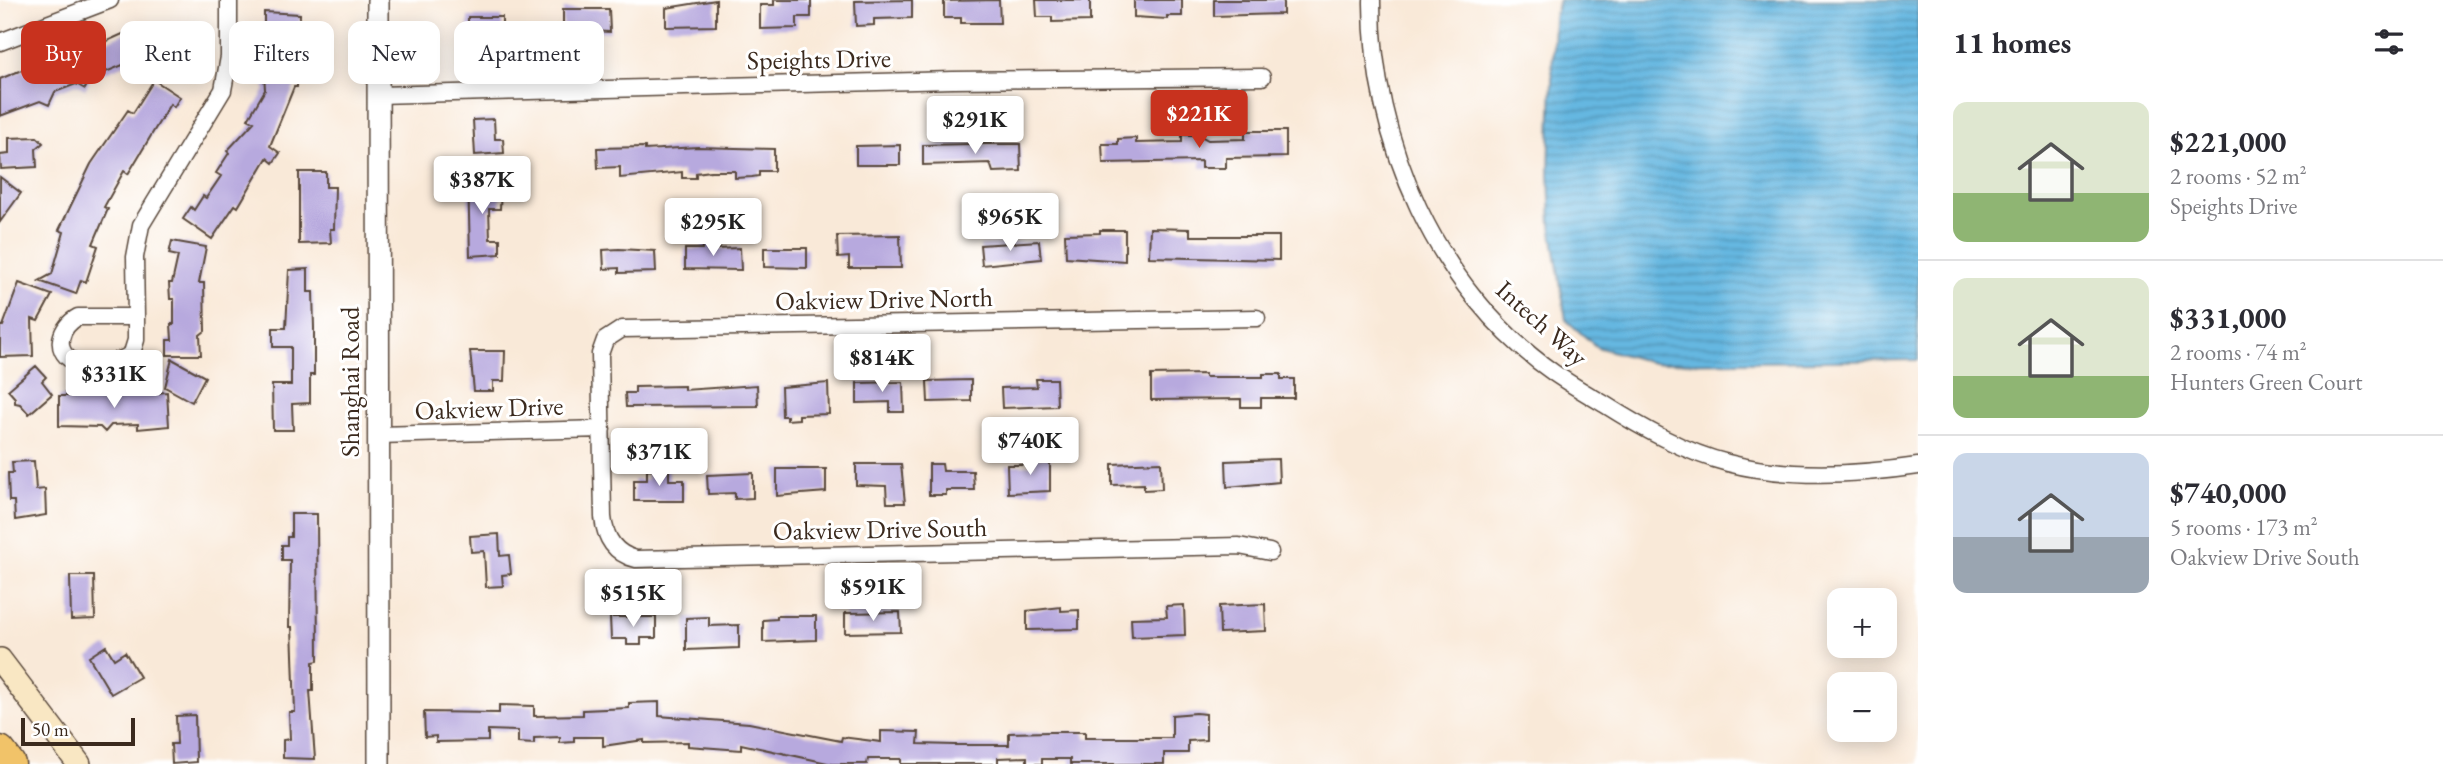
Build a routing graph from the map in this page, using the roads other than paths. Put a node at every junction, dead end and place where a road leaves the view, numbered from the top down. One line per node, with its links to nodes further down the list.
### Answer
1 (110, 0): 5 (street)
2 (229, 0): 8 (street)
3 (378, 0): 7 (street, Shanghai Road)
4 (1372, 0): 12 (street, Intech Way)
5 (0, 42)
6 (1262, 77): 7 (street, Speights Drive)
7 (378, 95): 11 (street, Shanghai Road)
8 (135, 317): 8 (street)
9 (1258, 318): 10 (street, Oakview Drive North)
10 (602, 429): 11 (street, Oakview Drive); 13 (street, Oakview Drive South)
11 (378, 435): 18 (street, Shanghai Road)
12 (1918, 466)
13 (1270, 552)
14 (0, 660): 17 (main road)
15 (0, 751): 16 (highway)
16 (10, 764)
17 (79, 764)
18 (379, 764)

